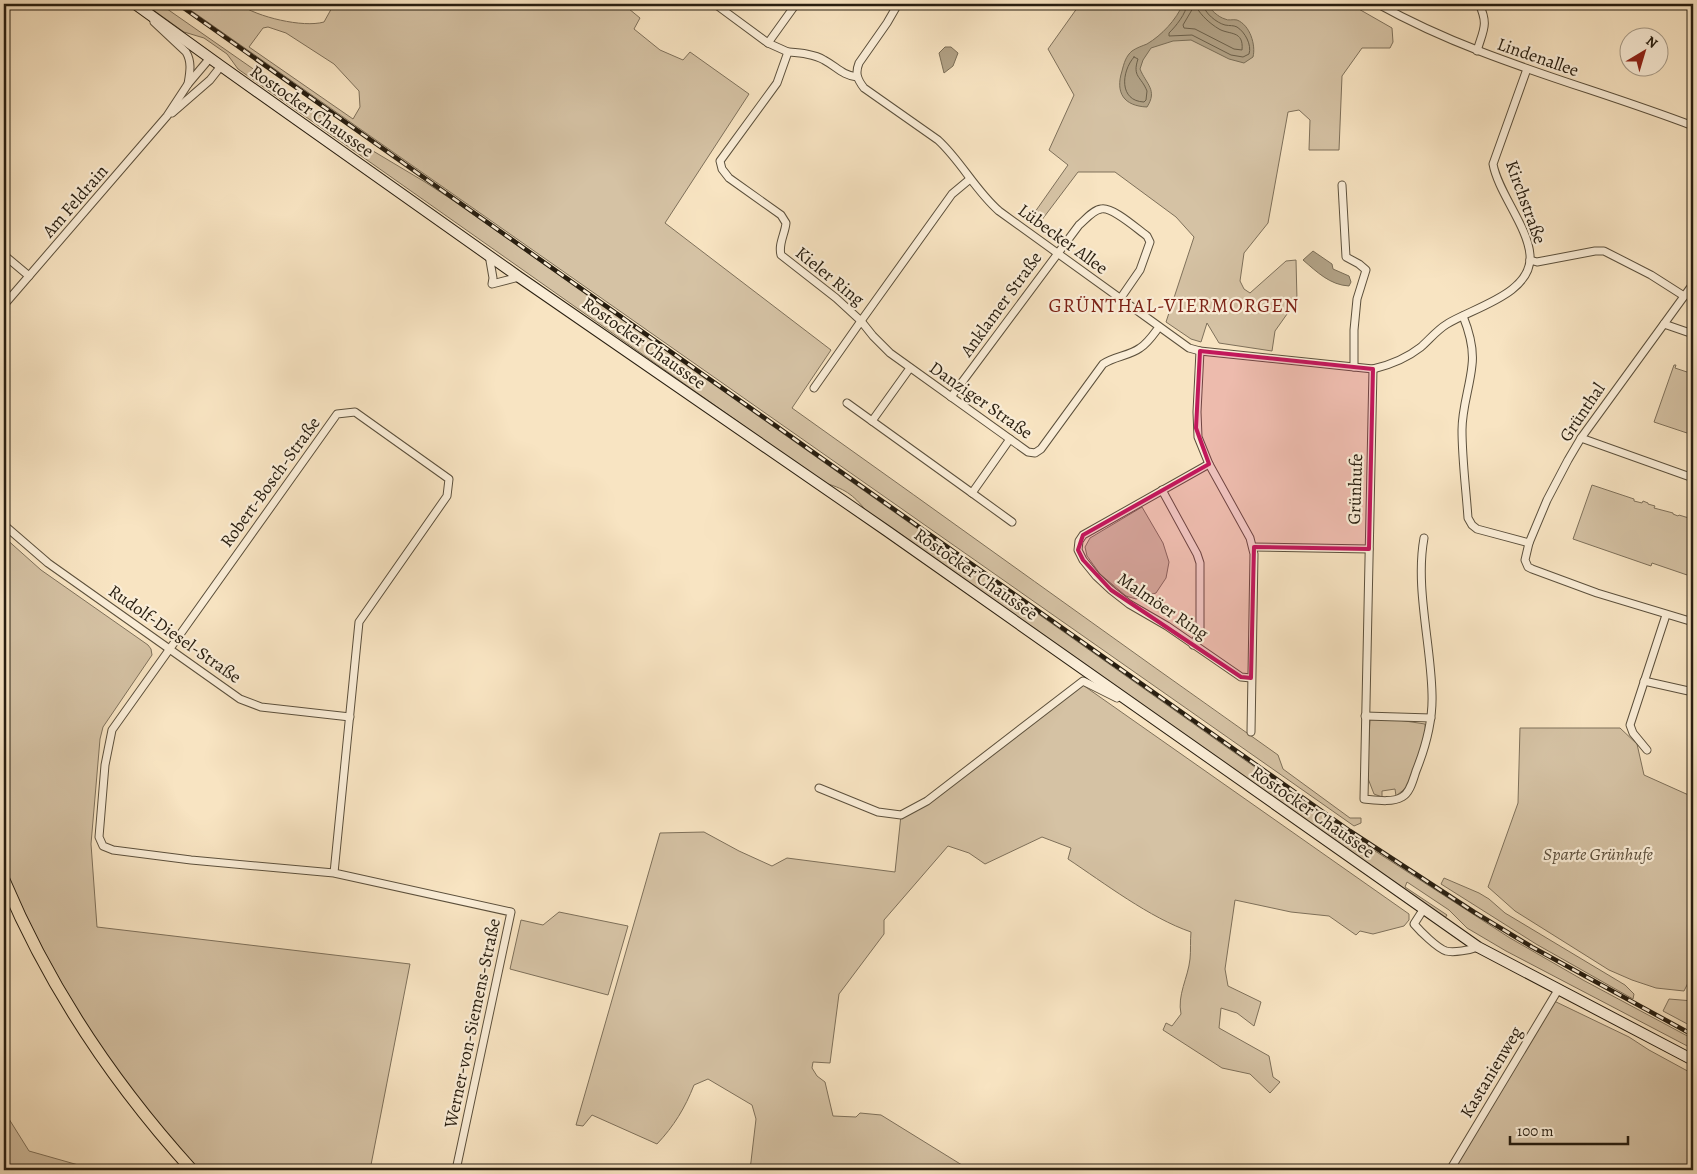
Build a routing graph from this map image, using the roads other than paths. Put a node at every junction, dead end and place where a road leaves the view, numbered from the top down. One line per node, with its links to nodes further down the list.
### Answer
1 (715, 4): 7 (street)
2 (796, 4): 7 (street)
3 (898, 4): 13 (street)
4 (1378, 4): 8 (street, Lindenallee)
5 (1479, 4): 8 (street)
6 (138, 6): 10 (main road, Rostocker Chaussee); 14 (street)
7 (768, 43): 9 (street)
8 (1477, 51): 12 (street, Lindenallee)
9 (788, 52): 13 (street); 30 (street, Kieler Ring)
10 (210, 58): 11 (main road, Rostocker Chaussee); 14 (street, Am Feldrain)
11 (221, 66): 15 (street, Am Feldrain); 20 (main road, Rostocker Chaussee)
12 (1527, 69): 16 (street, Lindenallee); 22 (street, Kirchstraße)
13 (857, 76): 17 (street, Lübecker Allee)
14 (188, 84): 15 (street, Am Feldrain)
15 (167, 116): 23 (street, Am Feldrain)
16 (1693, 126)
17 (970, 180): 19 (street, Lübecker Allee); 30 (street, Kieler Ring)
18 (1342, 185): 35 (street)
19 (1057, 254): 27 (street, Lübecker Allee); 27 (street, Anklamer Straße); 39 (street, Anklamer Straße)
20 (490, 255): 24 (main road, Rostocker Chaussee); 24 (street)
21 (4, 256): 23 (street)
22 (1530, 260): 26 (street); 29 (street)
23 (28, 276): 28 (street, Am Feldrain)
24 (519, 276): 61 (main road, Rostocker Chaussee)
25 (1693, 284): 26 (street, Grünthal)
26 (1684, 296): 31 (street, Grünthal)
27 (1120, 299): 32 (street, Lübecker Allee)
28 (4, 305)
29 (1463, 316): 37 (street); 51 (street)
30 (861, 321): 36 (street, Danziger Straße); 38 (street)
31 (1664, 324): 33 (street); 42 (street, Grünthal)
32 (1159, 327): 34 (street, Lübecker Allee); 43 (street, Danziger Straße)
33 (1693, 334)
34 (1200, 351): 35 (street, Lübecker Allee); 44 (street)
35 (1354, 367): 37 (street, Lübecker Allee)
36 (910, 368): 39 (street, Danziger Straße); 41 (street)
37 (1373, 369): 53 (street, Grünhufe)
38 (814, 388)
39 (951, 397): 43 (street, Danziger Straße)
40 (847, 403): 41 (street)
41 (872, 421): 47 (street)
42 (1581, 438): 45 (street); 51 (street, Grünthal)
43 (1010, 439): 47 (street)
44 (1209, 464): 46 (street, Malmöer Ring); 52 (street)
45 (1693, 478)
46 (1162, 490): 56 (street); 56 (street, Malmöer Ring)
47 (972, 493): 48 (street)
48 (1012, 522)
49 (4, 525): 57 (street, Rudolf-Diesel-Straße)
50 (1424, 538): 64 (street, Grünhufe)
51 (1529, 543): 54 (street, Grünthal)
52 (1253, 547): 53 (street); 58 (street)
53 (1369, 549): 62 (street, Grünhufe)
54 (1666, 614): 55 (street); 59 (street)
55 (1693, 622)
56 (1193, 645): 58 (street, Malmöer Ring)
57 (170, 650): 63 (street, Rudolf-Diesel-Straße); 63 (street, Robert-Bosch-Straße); 68 (street, Werner-von-Siemens-Straße)
58 (1251, 678): 65 (street)
59 (1644, 681): 60 (street); 66 (street)
60 (1693, 692)
61 (1136, 707): 67 (street, Rostocker Chaussee); 70 (main road, Rostocker Chaussee)
62 (1365, 716): 64 (street); 64 (street, Grünhufe)
63 (350, 717): 68 (street)
64 (1431, 718)
65 (1251, 732)
66 (1648, 750)
67 (819, 788)
68 (334, 874): 75 (street, Werner-von-Siemens-Straße)
69 (4, 880): 74 (highway)
70 (1423, 910): 71 (main road, Rostocker Chaussee); 71 (street)
71 (1478, 948): 72 (main road, Rostocker Chaussee)
72 (1558, 990): 73 (main road, Rostocker Chaussee); 76 (street, Kastanienweg)
73 (1693, 1060)
74 (192, 1170)
75 (456, 1170)
76 (1450, 1170)

